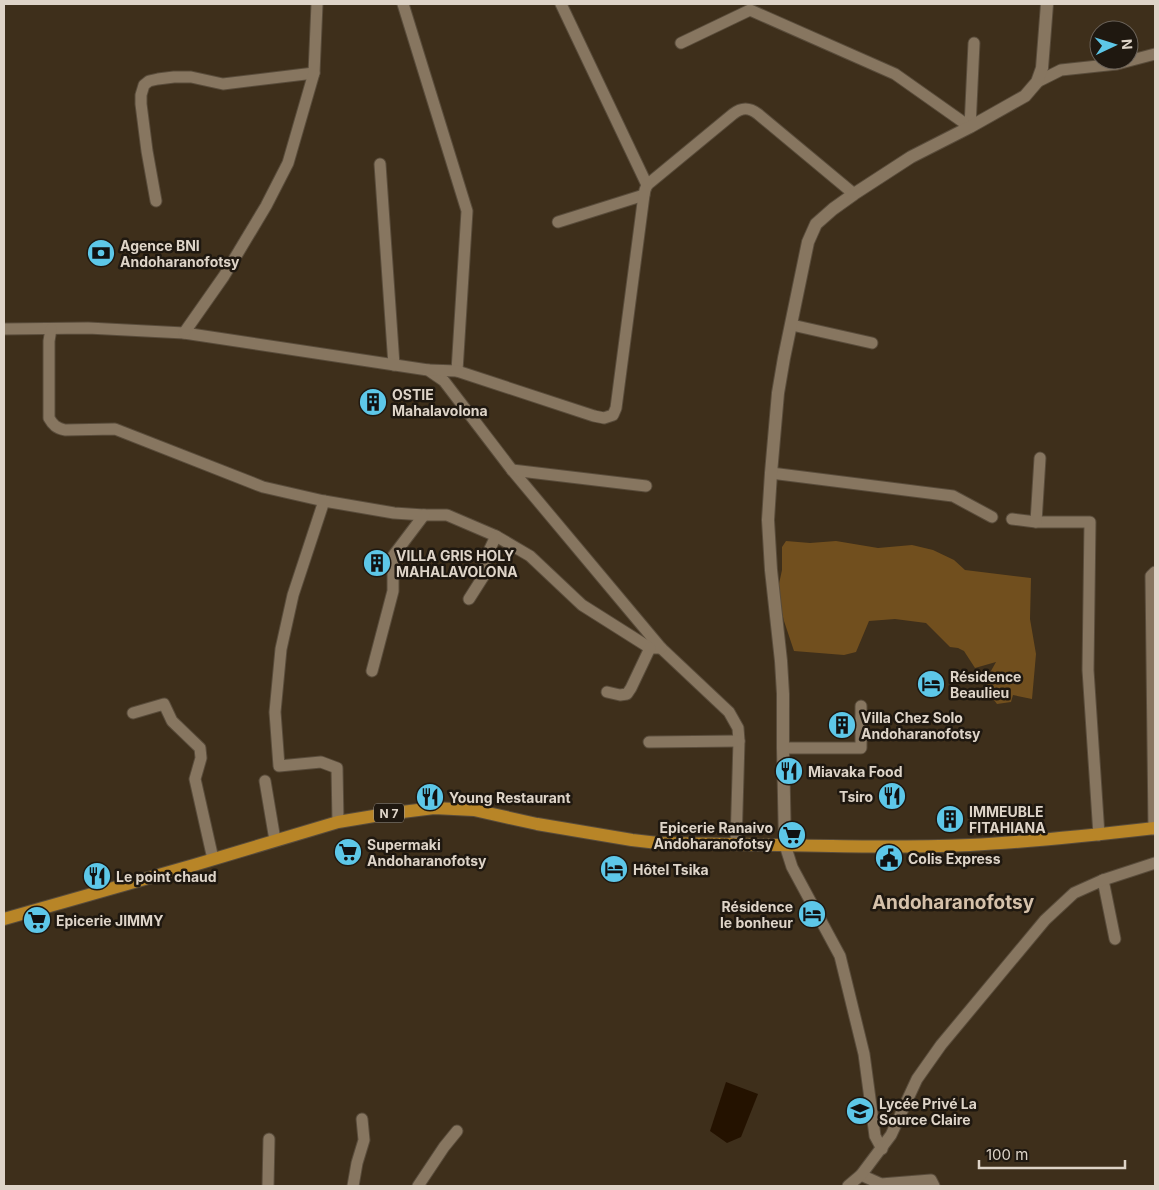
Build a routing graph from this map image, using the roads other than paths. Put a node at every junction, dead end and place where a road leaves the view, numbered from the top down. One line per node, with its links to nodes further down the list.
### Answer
1 (317, 4): 8 (street)
2 (403, 4): 23 (street)
3 (561, 4): 12 (street)
4 (1047, 4): 9 (street)
5 (681, 43): 10 (street)
6 (974, 43): 10 (street)
7 (1155, 54): 9 (street)
8 (314, 73): 14 (street); 19 (street)
9 (1037, 82): 10 (street)
10 (970, 127): 13 (street)
11 (380, 164): 21 (street)
12 (646, 190): 13 (street); 15 (street); 23 (street)
13 (854, 194): 16 (street)
14 (156, 200)
15 (558, 222)
16 (792, 325): 20 (street); 26 (street)
17 (4, 329): 18 (street)
18 (51, 329): 19 (street); 28 (street)
19 (184, 333): 21 (street)
20 (872, 343)
21 (394, 365): 22 (street)
22 (428, 370): 23 (street); 25 (street)
23 (457, 371)
24 (1040, 458): 32 (street)
25 (512, 470): 27 (street); 36 (street)
26 (771, 473): 30 (street); 43 (street)
27 (646, 486)
28 (324, 501): 29 (street); 45 (street)
29 (424, 516): 33 (street); 37 (street)
30 (992, 517)
31 (1012, 519): 32 (street)
32 (1036, 522): 47 (street)
33 (496, 536): 35 (street); 36 (street)
34 (1155, 572): 46 (street)
35 (469, 599)
36 (655, 648): 38 (street); 41 (street)
37 (372, 671)
38 (607, 692)
39 (861, 706): 43 (street)
40 (133, 713): 51 (street)
41 (739, 741): 42 (street); 49 (street)
42 (649, 742)
43 (783, 748): 50 (street)
44 (265, 781): 48 (street)
45 (338, 822): 48 (main road, N 7); 49 (main road, N 7)
46 (1155, 829): 47 (main road, N 7)
47 (1099, 835): 50 (main road, N 7)
48 (276, 840): 51 (main road, N 7)
49 (736, 844): 50 (main road, N 7)
50 (785, 846): 59 (street)
51 (213, 859): 54 (main road, N 7)
52 (1155, 863): 53 (street)
53 (1102, 880): 55 (street); 59 (street)
54 (4, 919)
55 (1115, 939)
56 (362, 1119): 62 (street)
57 (457, 1131): 63 (street)
58 (269, 1139): 61 (street)
59 (882, 1149): 60 (street)
60 (861, 1175): 64 (street); 65 (street)
61 (268, 1186)
62 (353, 1186)
63 (418, 1186)
64 (848, 1186)
65 (934, 1186)

